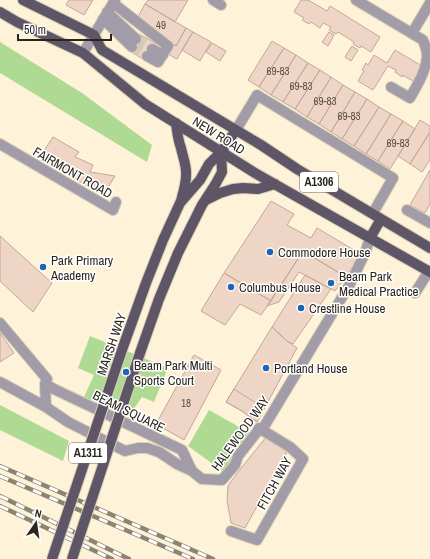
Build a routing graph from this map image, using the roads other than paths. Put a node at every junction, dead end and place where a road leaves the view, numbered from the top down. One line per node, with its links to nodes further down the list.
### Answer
1 (23, 0): 7 (main road)
2 (356, 0): 6 (street)
3 (430, 3): 6 (street)
4 (109, 9): 7 (street); 8 (street); 9 (street)
5 (0, 12): 10 (main road, NEW ROAD / A1306)
6 (412, 33): 11 (street)
7 (94, 35): 10 (street); 13 (main road, NEW ROAD / A1306)
8 (134, 43)
9 (150, 52)
10 (83, 53): 12 (main road, NEW ROAD / A1306)
11 (391, 87)
12 (176, 123): 15 (main road, NEW ROAD / A1306); 18 (main road, A1311)
13 (236, 130): 15 (main road, MARSH WAY / A1311); 21 (main road, NEW ROAD / A1306); 21 (street)
14 (0, 144): 19 (street, FAIRMONT ROAD)
15 (221, 152): 16 (main road, NEW ROAD / A1306); 17 (main road, A1311); 18 (main road, MARSH WAY / A1311)
16 (275, 184): 17 (main road); 23 (main road, NEW ROAD / A1306)
17 (205, 201): 35 (main road, A1311, bridge)
18 (180, 203): 34 (main road, MARSH WAY / A1311, bridge)
19 (114, 206)
20 (407, 210): 22 (street)
21 (377, 216): 23 (main road); 24 (main road, NEW ROAD / A1306)
22 (430, 223)
23 (370, 238): 25 (main road, NEW ROAD / A1306); 31 (street, HALEWOOD WAY)
24 (430, 248)
25 (429, 271): 26 (street)
26 (415, 293)
27 (0, 323): 29 (street)
28 (0, 382): 30 (street, HALEWOOD WAY)
29 (45, 384): 30 (street); 32 (street, BEAM SQUARE)
30 (49, 410): 32 (street, HALEWOOD WAY)
31 (262, 430): 32 (street, HALEWOOD WAY); 33 (street, FITCH WAY)
32 (192, 471)
33 (231, 531)
34 (52, 559)
35 (72, 559)

